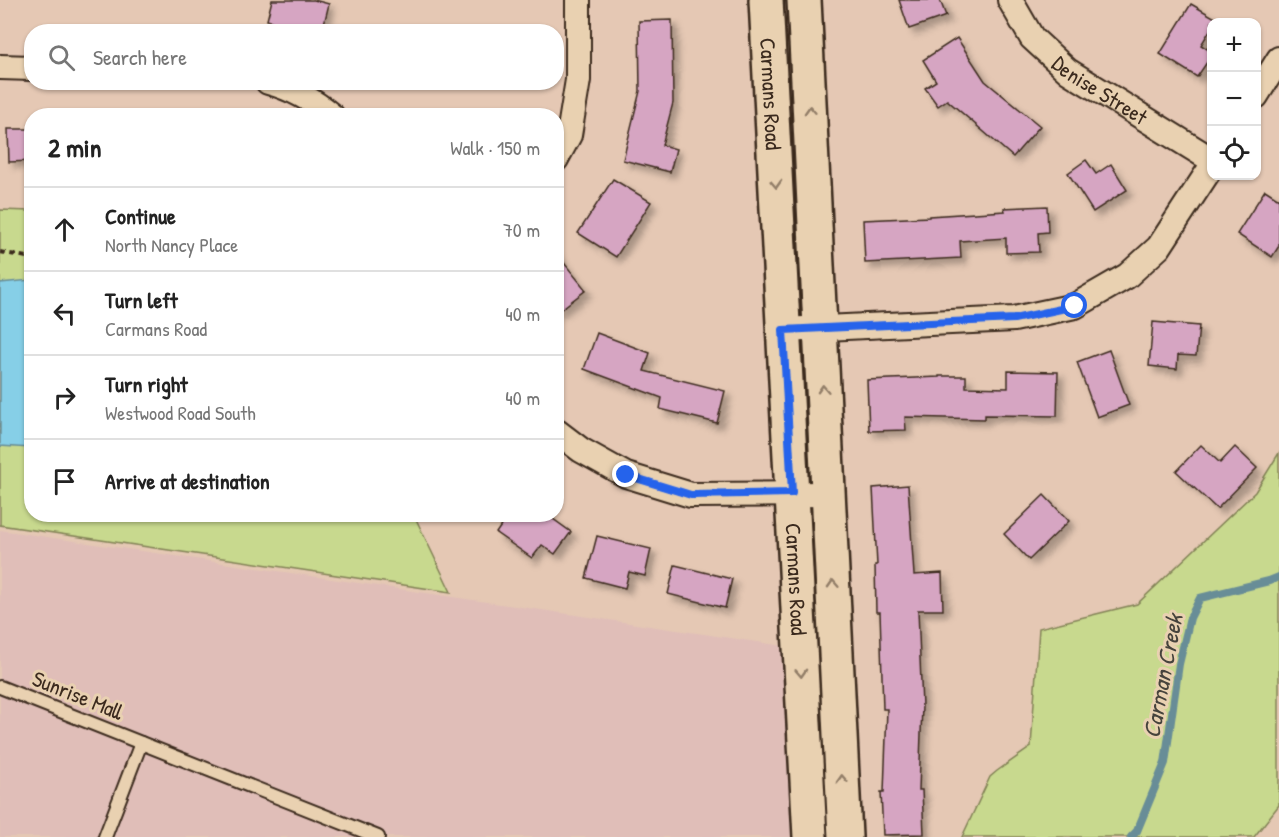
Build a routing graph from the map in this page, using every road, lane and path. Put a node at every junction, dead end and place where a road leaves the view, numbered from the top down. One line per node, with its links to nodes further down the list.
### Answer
1 (578, 0): 11 (street)
2 (766, 0): 17 (street, Carmans Road, one-way to 17)
3 (804, 0): 16 (street, Carmans Road, one-way to 3)
4 (1010, 0): 12 (street, Denise Street)
5 (1279, 58): 8 (street)
6 (0, 67): 7 (street)
7 (24, 68)
8 (1261, 89)
9 (288, 90): 10 (street)
10 (322, 108)
11 (564, 144)
12 (1207, 157)
13 (1207, 174): 16 (street)
14 (0, 252): 15 (path)
15 (24, 256)
16 (820, 328): 17 (street); 20 (street, Carmans Road, one-way to 16)
17 (783, 330): 19 (street, Carmans Road)
18 (564, 437): 19 (street)
19 (792, 493): 20 (street); 25 (street, Carmans Road, one-way to 25)
20 (828, 494): 26 (street, Carmans Road, one-way to 20)
21 (0, 687): 22 (lane, Sunrise Mall)
22 (141, 743): 23 (lane); 24 (lane, Sunrise Mall)
23 (105, 837)
24 (378, 837)
25 (810, 837)
26 (845, 837)

